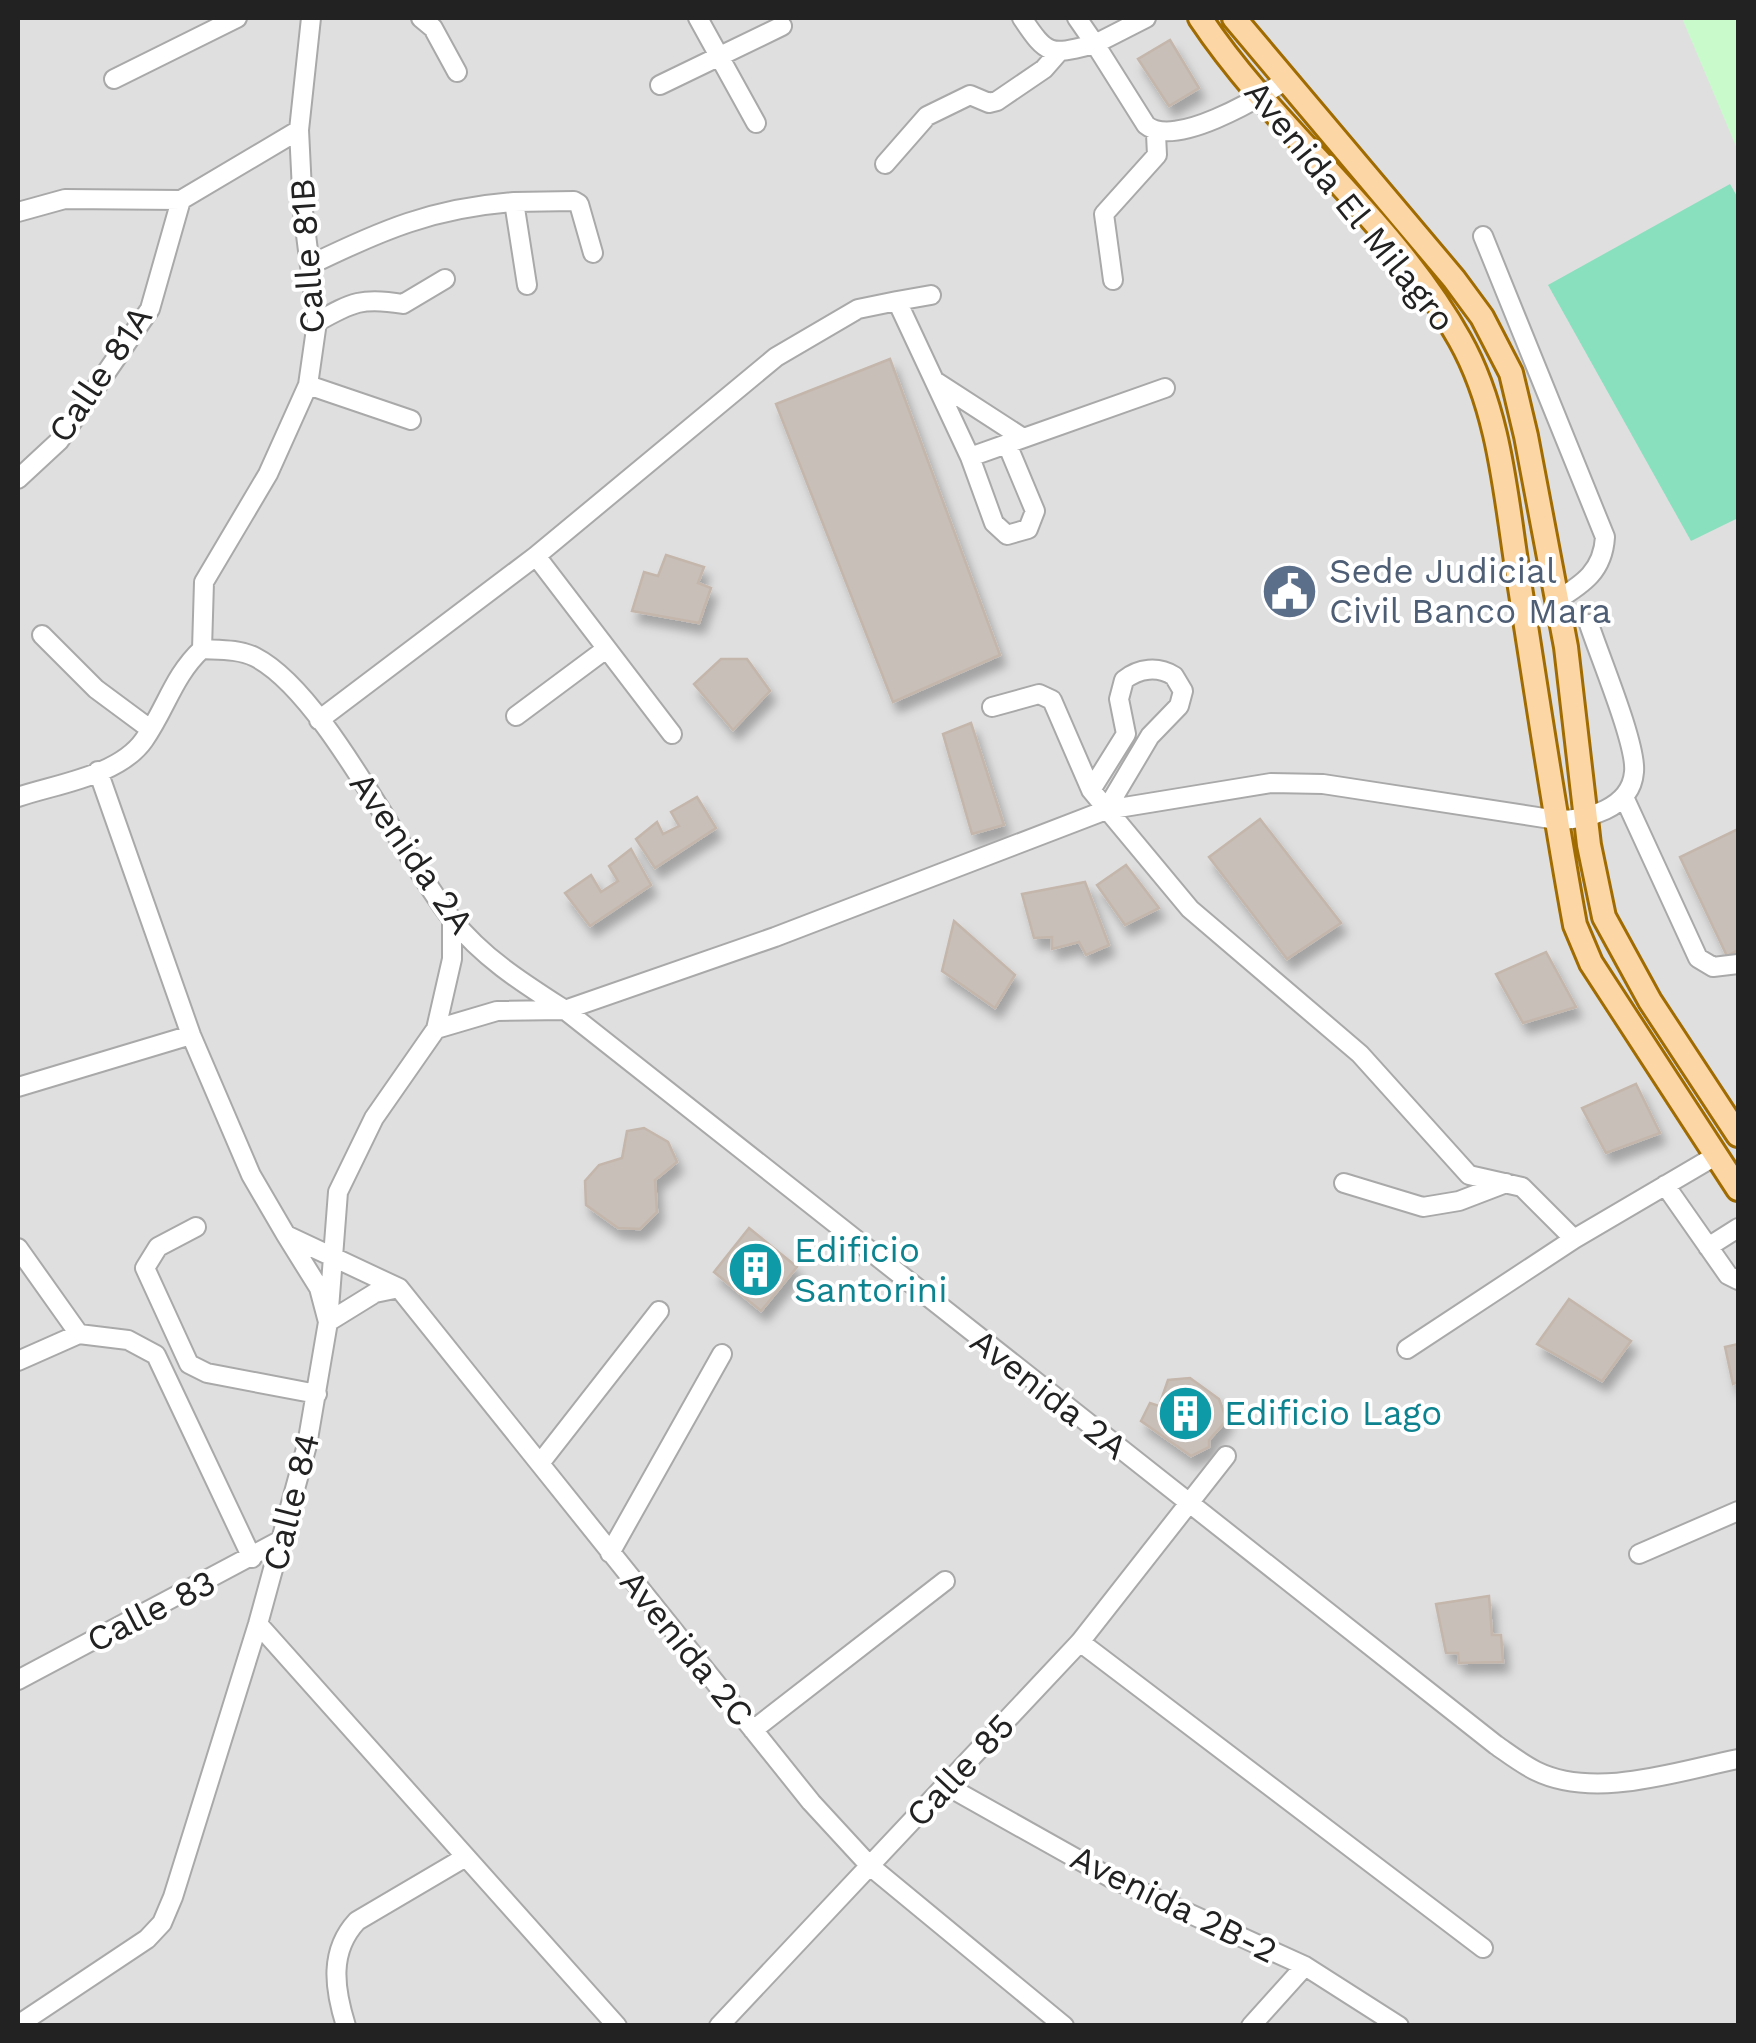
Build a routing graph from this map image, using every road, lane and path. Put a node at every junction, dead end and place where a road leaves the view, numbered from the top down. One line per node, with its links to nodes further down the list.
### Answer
1 (237, 18): 15 (street)
2 (311, 18): 20 (street, Calle 81B)
3 (422, 18): 14 (street)
4 (698, 18): 13 (street)
5 (1022, 18): 12 (street)
6 (1077, 18): 11 (street)
7 (1146, 18): 11 (street)
8 (1200, 18): 18 (main road, Avenida El Milagro)
9 (1234, 18): 16 (main road, Avenida El Milagro)
10 (782, 26): 13 (street)
11 (1095, 44): 12 (street); 21 (street)
12 (1058, 53): 22 (street)
13 (718, 56): 17 (street); 19 (street)
14 (457, 72)
15 (114, 80)
16 (1286, 80): 18 (street); 43 (main road, Avenida El Milagro)
17 (660, 85)
18 (1261, 97): 21 (street); 60 (main road, Avenida El Milagro)
19 (756, 123)
20 (300, 130): 23 (street); 28 (street, Calle 81B)
21 (1156, 134): 30 (street)
22 (885, 164)
23 (181, 200): 25 (street); 41 (street, Calle 81A)
24 (514, 202): 27 (street); 28 (street); 31 (street)
25 (18, 212)
26 (1483, 236): 43 (street)
27 (593, 253)
28 (310, 264): 34 (street, Calle 81B)
29 (445, 279): 34 (street)
30 (1113, 280)
31 (528, 285)
32 (931, 294): 33 (street)
33 (897, 301): 35 (street); 42 (street)
34 (317, 322): 36 (street, Calle 81B)
35 (934, 380): 39 (street); 40 (street)
36 (308, 384): 38 (street); 46 (street, Calle 81B)
37 (1165, 388): 39 (street)
38 (410, 420)
39 (1015, 441): 40 (street); 40 (street)
40 (970, 457)
41 (18, 479)
42 (536, 556): 47 (street); 50 (street)
43 (1557, 600): 61 (main road, Avenida El Milagro)
44 (1589, 624): 57 (street)
45 (42, 635): 52 (street)
46 (202, 649): 50 (street, Avenida 2A); 52 (street)
47 (606, 649): 49 (street); 54 (street)
48 (992, 707): 56 (street)
49 (516, 716)
50 (319, 720): 62 (street, Avenida 2A)
51 (1127, 727): 53 (street); 53 (street); 56 (street)
52 (150, 730): 55 (street)
53 (1154, 731): 59 (street)
54 (672, 734)
55 (98, 771): 58 (street); 66 (street)
56 (1091, 790): 59 (street)
57 (1624, 796): 61 (street); 63 (street)
58 (18, 797)
59 (1106, 810): 60 (street); 64 (street); 70 (street)
60 (1557, 820): 61 (street); 69 (main road, Avenida El Milagro)
61 (1586, 820): 68 (main road, Avenida El Milagro)
62 (452, 919): 64 (street, Avenida 2A); 65 (street, Calle 84)
63 (1738, 964)
64 (565, 1010): 65 (street); 92 (street, Avenida 2A)
65 (436, 1029): 80 (street, Calle 84)
66 (191, 1036): 67 (street); 76 (street)
67 (18, 1087)
68 (1738, 1135)
69 (1717, 1154): 72 (street); 73 (main road, Avenida El Milagro)
70 (1512, 1181): 71 (street); 77 (street)
71 (1344, 1183)
72 (1665, 1185): 77 (street); 78 (street)
73 (1738, 1188)
74 (196, 1227): 89 (street)
75 (1738, 1228): 78 (street)
76 (286, 1234): 80 (street, Avenida 2C); 84 (street)
77 (1574, 1239): 86 (street)
78 (1708, 1247): 81 (street)
79 (18, 1248): 85 (street)
80 (332, 1256): 82 (street, Avenida 2C); 84 (street, Calle 84)
81 (1738, 1280)
82 (399, 1288): 84 (street); 91 (street, Avenida 2C)
83 (659, 1311): 91 (street)
84 (328, 1322): 89 (street, Calle 84)
85 (80, 1334): 88 (street); 97 (street)
86 (1407, 1349)
87 (722, 1354): 95 (street)
88 (18, 1361)
89 (317, 1394): 94 (street, Calle 84)
90 (1226, 1456): 92 (street, Calle 85)
91 (540, 1462): 95 (street, Avenida 2C)
92 (1187, 1503): 100 (street, Calle 85); 103 (street, Avenida 2A)
93 (1738, 1511): 96 (street)
94 (283, 1539): 97 (street, Calle 83); 99 (street, Calle 84)
95 (610, 1552): 102 (street, Avenida 2C)
96 (1639, 1554)
97 (252, 1558): 101 (street, Calle 83)
98 (945, 1582): 102 (street)
99 (258, 1624): 105 (street); 109 (street, Calle 84)
100 (1080, 1642): 104 (street, Calle 85); 107 (street)
101 (18, 1680)
102 (753, 1730): 106 (street, Avenida 2C)
103 (1738, 1759)
104 (946, 1786): 106 (street, Calle 85); 108 (street, Avenida 2B-2)
105 (464, 1858): 110 (street); 111 (street)
106 (870, 1866): 112 (street, Calle 85); 113 (street, Avenida 2C)
107 (1483, 1948)
108 (1305, 1966): 114 (street); 115 (street, Avenida 2B-2)
109 (18, 2025)
110 (346, 2026)
111 (617, 2026)
112 (720, 2026)
113 (1064, 2026)
114 (1251, 2026)
115 (1399, 2026)

